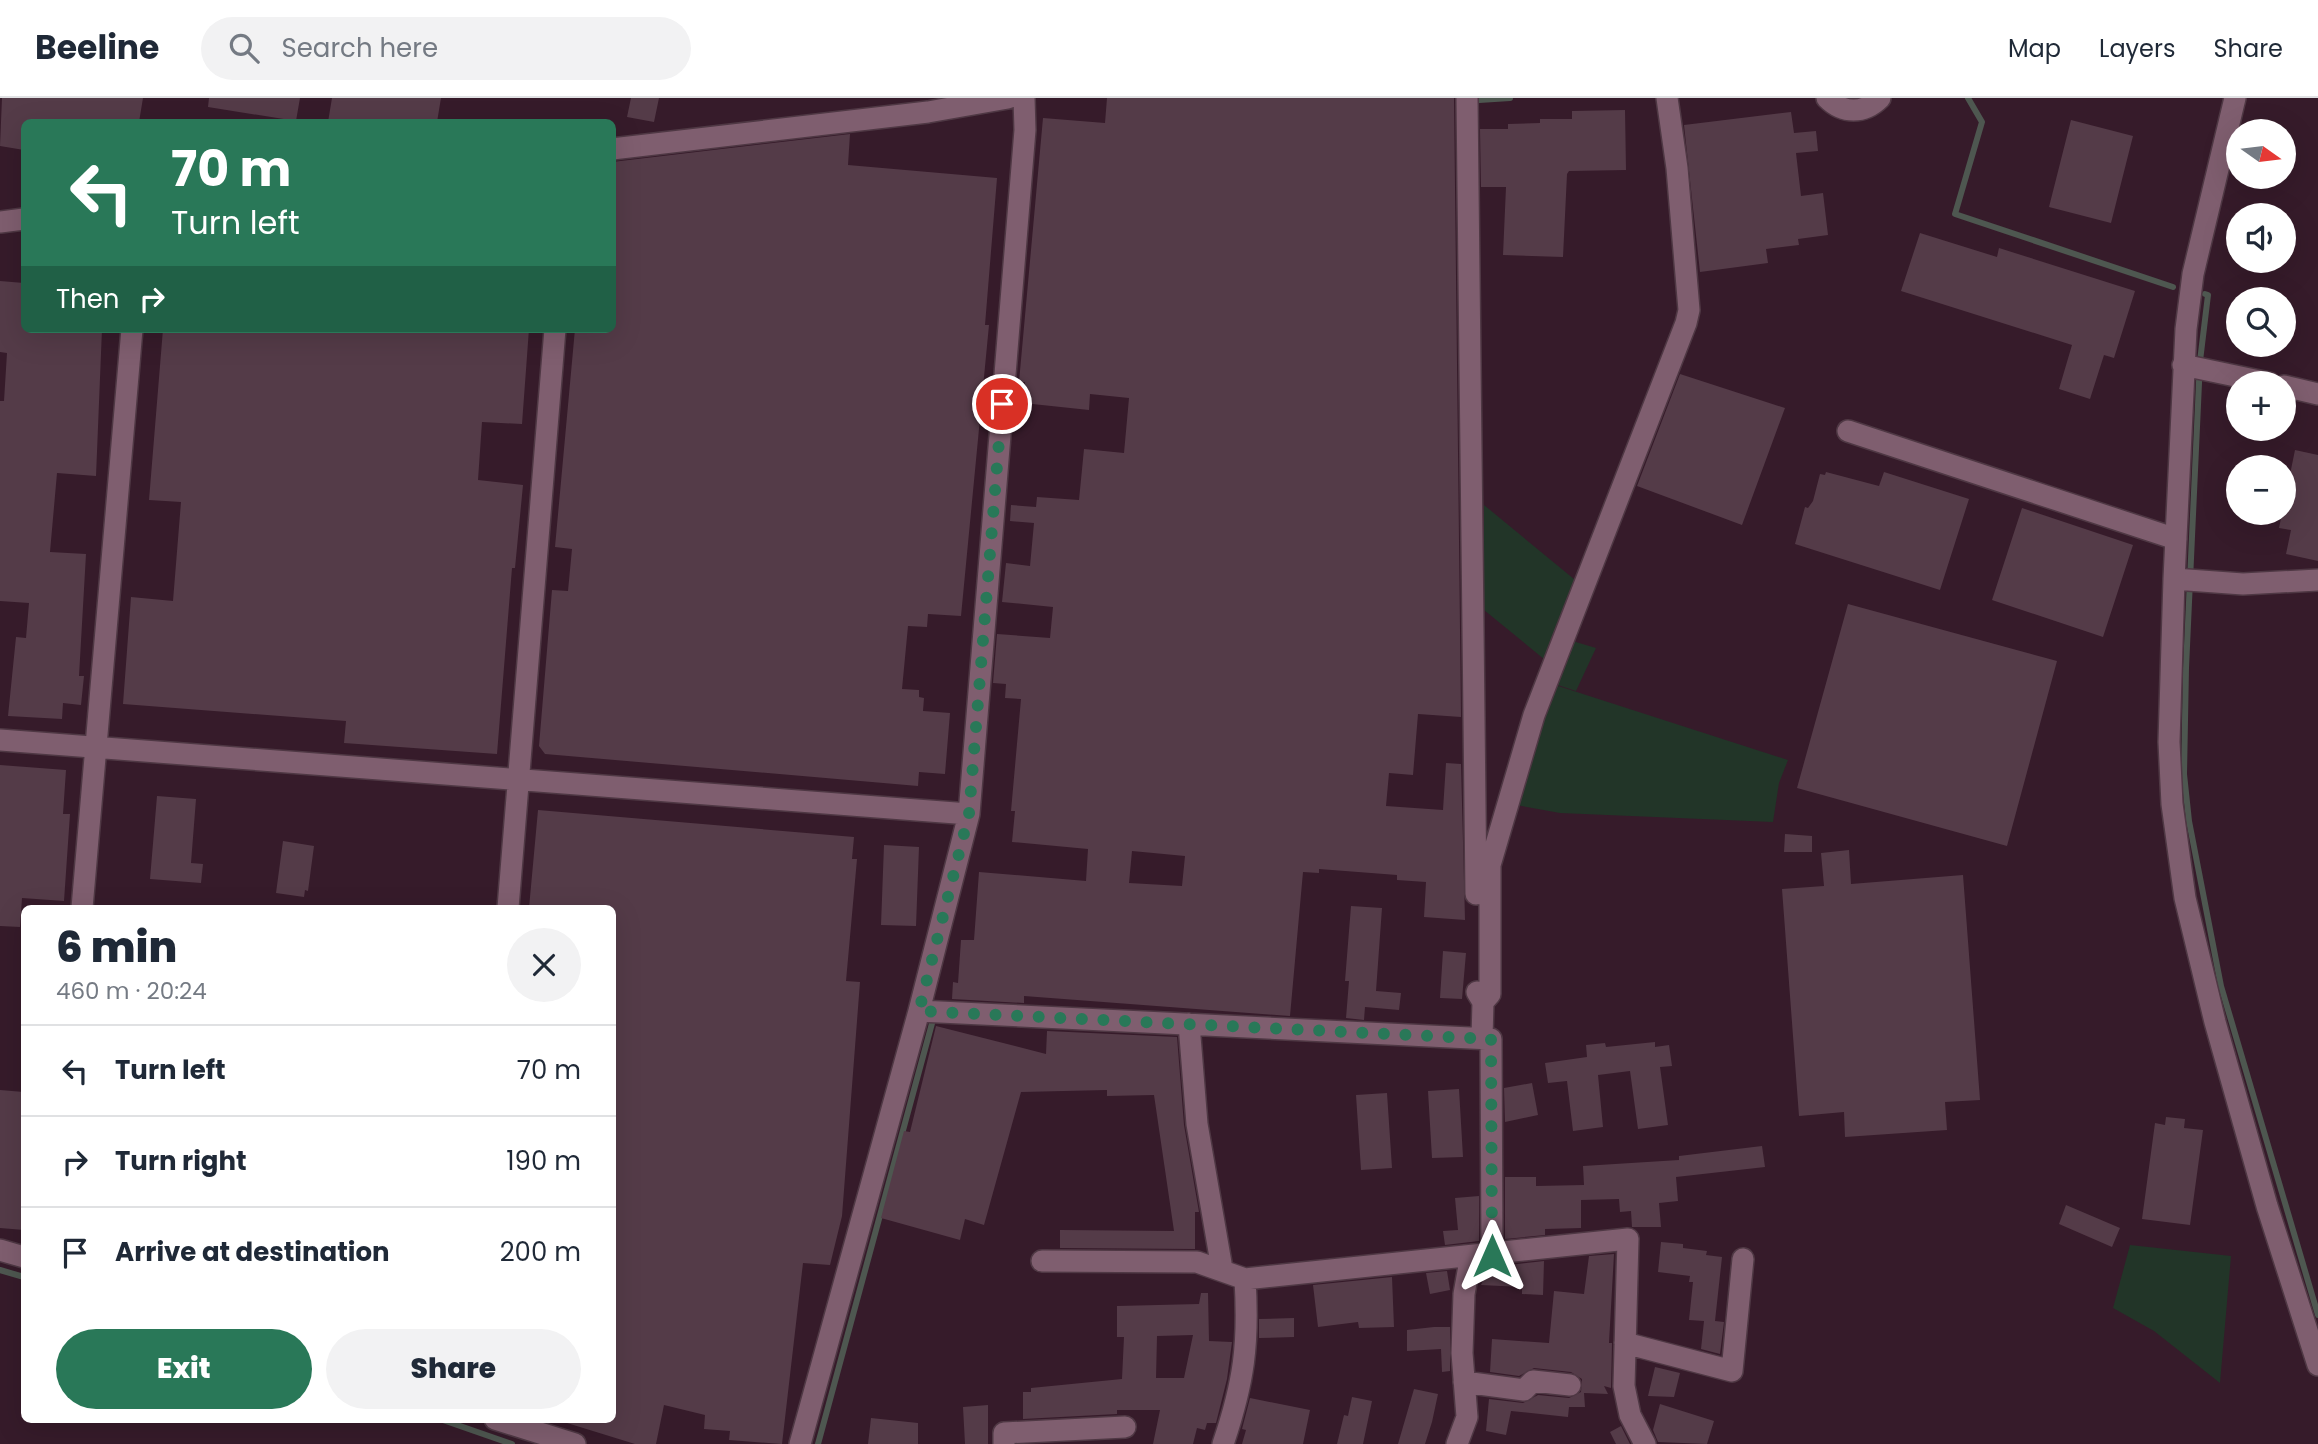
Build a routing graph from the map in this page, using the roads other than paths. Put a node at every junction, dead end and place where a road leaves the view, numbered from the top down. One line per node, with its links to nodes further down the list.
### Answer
1 (1008, 98): 8 (street)
2 (1024, 98): 24 (street)
3 (1466, 98): 25 (street)
4 (1667, 98): 25 (street)
5 (1827, 98): 6 (street)
6 (1880, 98)
7 (2235, 98): 13 (street)
8 (616, 149)
9 (21, 219): 10 (street)
10 (0, 222)
11 (132, 333): 22 (street)
12 (555, 333): 23 (street)
13 (2194, 367): 14 (street); 18 (street)
14 (2226, 374)
15 (2296, 389): 16 (street)
16 (2318, 394)
17 (1848, 431): 18 (street)
18 (2176, 539): 19 (street)
19 (2184, 579): 20 (street); 39 (street)
20 (2318, 580)
21 (0, 740): 22 (street)
22 (94, 748): 23 (street); 26 (street)
23 (518, 778): 24 (street); 27 (street)
24 (969, 814): 28 (street)
25 (1486, 839): 30 (street)
26 (82, 905)
27 (508, 905)
28 (919, 1011): 29 (street); 46 (street)
29 (1189, 1029): 30 (street); 36 (street)
30 (1482, 1038): 33 (street)
31 (0, 1250): 32 (street)
32 (21, 1256)
33 (1492, 1256): 37 (street); 38 (street); 40 (street)
34 (1743, 1259): 38 (street)
35 (1042, 1261): 36 (street)
36 (1219, 1269): 37 (street)
37 (1245, 1279): 48 (street)
38 (1625, 1343): 50 (street)
39 (2318, 1365)
40 (1464, 1382): 41 (street); 49 (street)
41 (1570, 1385)
42 (508, 1423): 45 (street)
43 (1125, 1427): 44 (street)
44 (1086, 1436): 47 (street)
45 (575, 1444)
46 (800, 1444)
47 (1004, 1444)
48 (1223, 1444)
49 (1457, 1444)
50 (1645, 1444)

